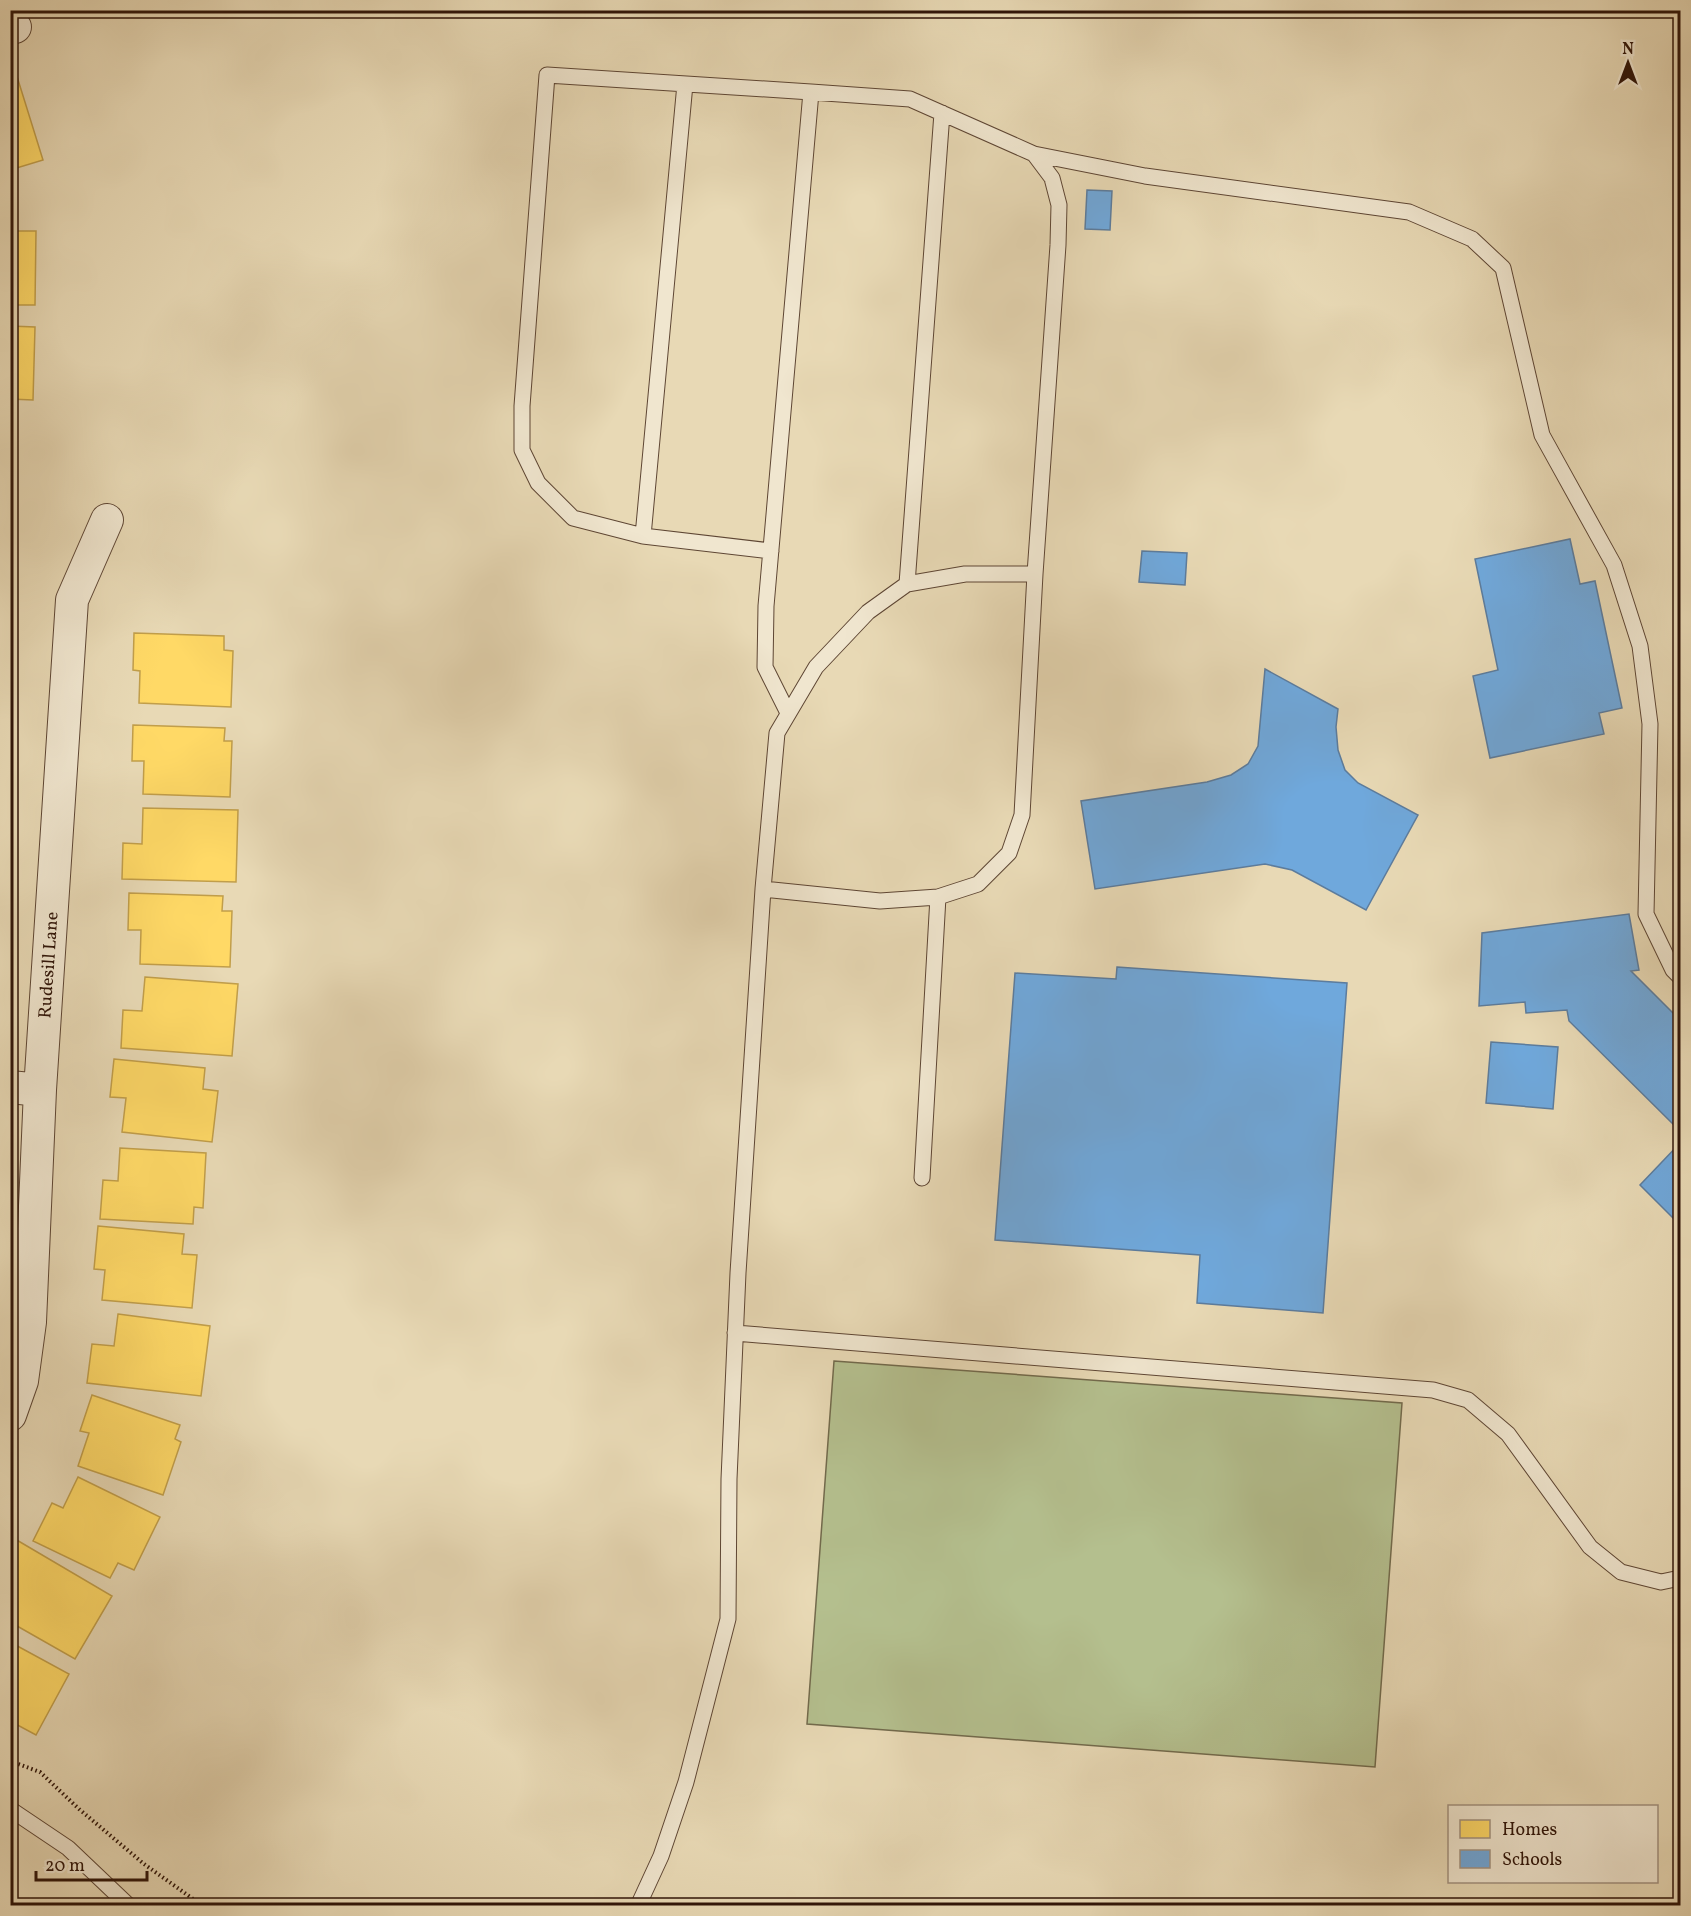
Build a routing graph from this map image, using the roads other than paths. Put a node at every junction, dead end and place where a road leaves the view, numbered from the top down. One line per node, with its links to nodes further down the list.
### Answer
1 (685, 84): 2 (lane); 6 (lane); 6 (lane)
2 (811, 92): 3 (lane); 7 (lane)
3 (942, 113): 4 (lane); 9 (lane)
4 (1034, 154): 8 (lane); 13 (lane)
5 (106, 520): 14 (street, Rudesill Lane)
6 (643, 536): 7 (lane)
7 (771, 551): 10 (lane)
8 (1035, 574): 9 (lane); 12 (lane)
9 (907, 584): 10 (lane)
10 (788, 713): 11 (lane)
11 (763, 889): 12 (lane); 16 (lane)
12 (938, 897): 15 (lane)
13 (1680, 977)
14 (25, 1088): 17 (street, Rudesill Lane)
15 (922, 1178)
16 (735, 1334): 18 (lane); 21 (lane)
17 (10, 1414)
18 (1680, 1578)
19 (10, 1809): 20 (lane)
20 (129, 1905)
21 (638, 1905)

